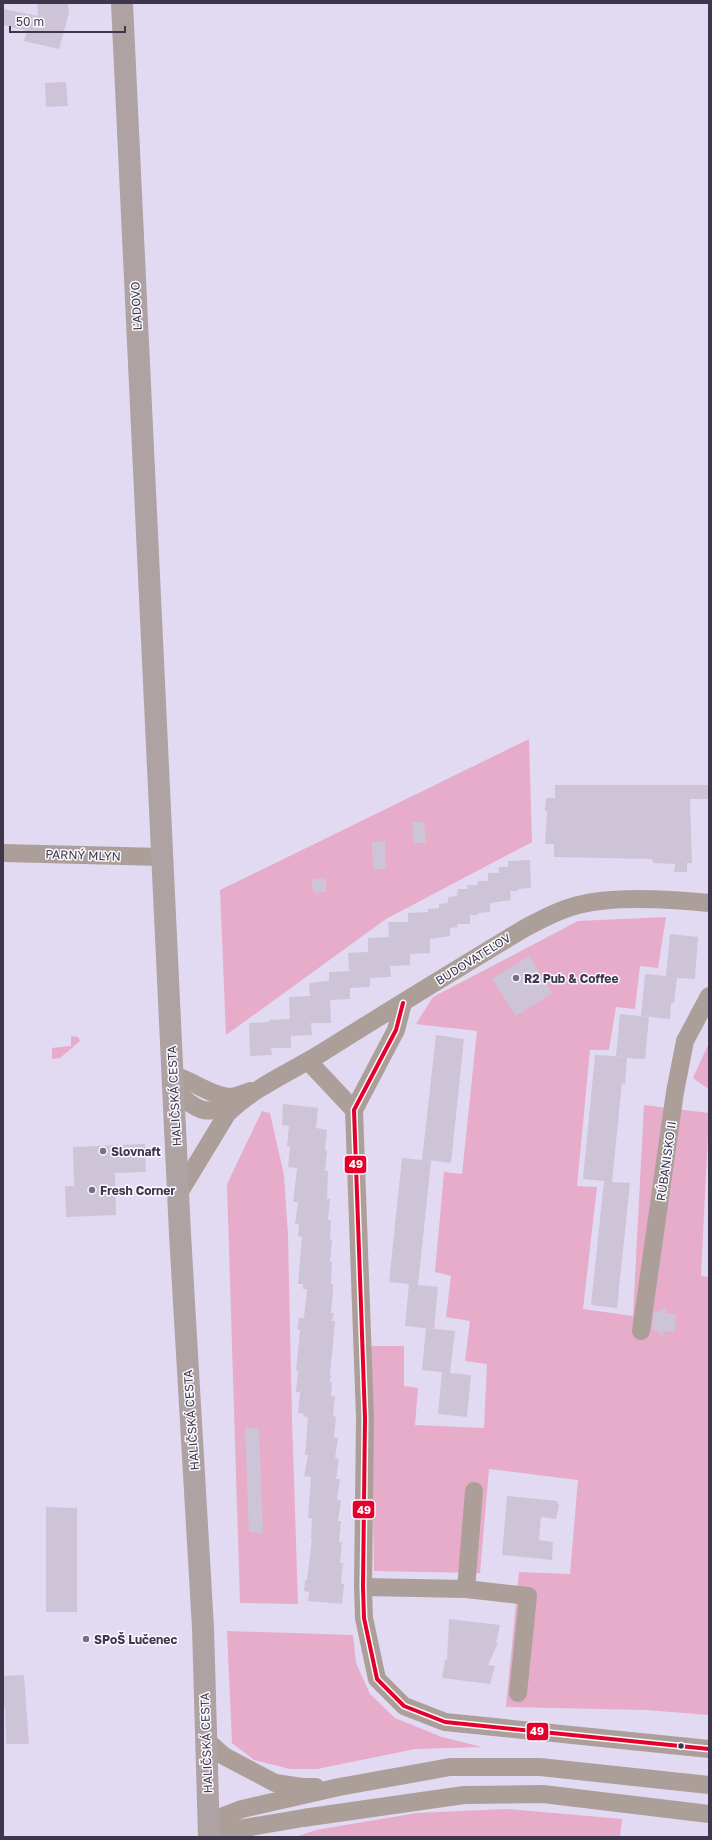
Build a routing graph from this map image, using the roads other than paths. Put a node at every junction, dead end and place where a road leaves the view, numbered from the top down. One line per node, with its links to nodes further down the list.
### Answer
1 (122, 3): 3 (main road, ĽADOVO)
2 (3, 853): 3 (street, PARNÝ MLYN)
3 (162, 857): 8 (main road, HALIČSKÁ CESTA)
4 (709, 903): 6 (street, BUDOVATEĽOV)
5 (709, 996): 13 (street, RÚBANISKO II)
6 (403, 1003): 7 (street, BUDOVATEĽOV); 11 (street)
7 (308, 1061): 9 (street, BUDOVATEĽOV); 11 (street)
8 (173, 1082): 9 (street, BUDOVATEĽOV); 10 (street, BUDOVATEĽOV); 12 (main road, HALIČSKÁ CESTA)
9 (259, 1089): 10 (street, BUDOVATEĽOV)
10 (237, 1104): 12 (street, BUDOVATEĽOV)
11 (354, 1110): 15 (street)
12 (179, 1193): 18 (main road, HALIČSKÁ CESTA)
13 (641, 1331)
14 (474, 1491): 16 (street)
15 (363, 1587): 16 (street); 19 (street)
16 (466, 1589): 17 (street)
17 (518, 1693)
18 (206, 1739): 21 (street); 24 (main road, HALIČSKÁ CESTA)
19 (709, 1749)
20 (709, 1785): 21 (street)
21 (339, 1787): 24 (street)
22 (339, 1814): 23 (street); 24 (street); 25 (street)
23 (709, 1814)
24 (209, 1831)
25 (265, 1837)

